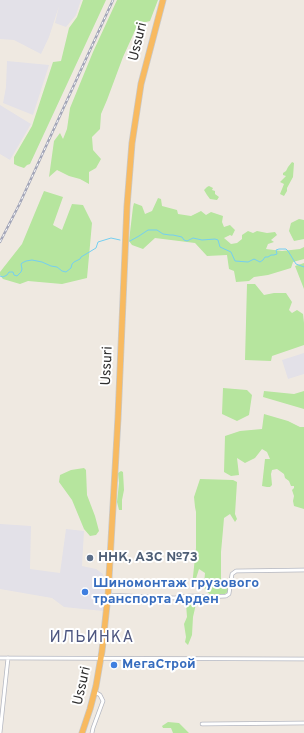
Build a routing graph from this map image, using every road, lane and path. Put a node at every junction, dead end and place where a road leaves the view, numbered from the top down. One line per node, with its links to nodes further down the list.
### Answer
1 (163, 0): 3 (highway, Ussuri)
2 (304, 570): 3 (street)
3 (108, 595): 6 (highway, Ussuri)
4 (0, 658): 5 (street)
5 (8, 658): 6 (street); 9 (street)
6 (101, 658): 7 (street); 8 (highway, Ussuri)
7 (304, 658)
8 (95, 692): 13 (highway, Ussuri); 14 (street)
9 (1, 721): 12 (street)
10 (304, 723): 11 (street)
11 (202, 724)
12 (0, 733)
13 (82, 733)
14 (92, 733)

